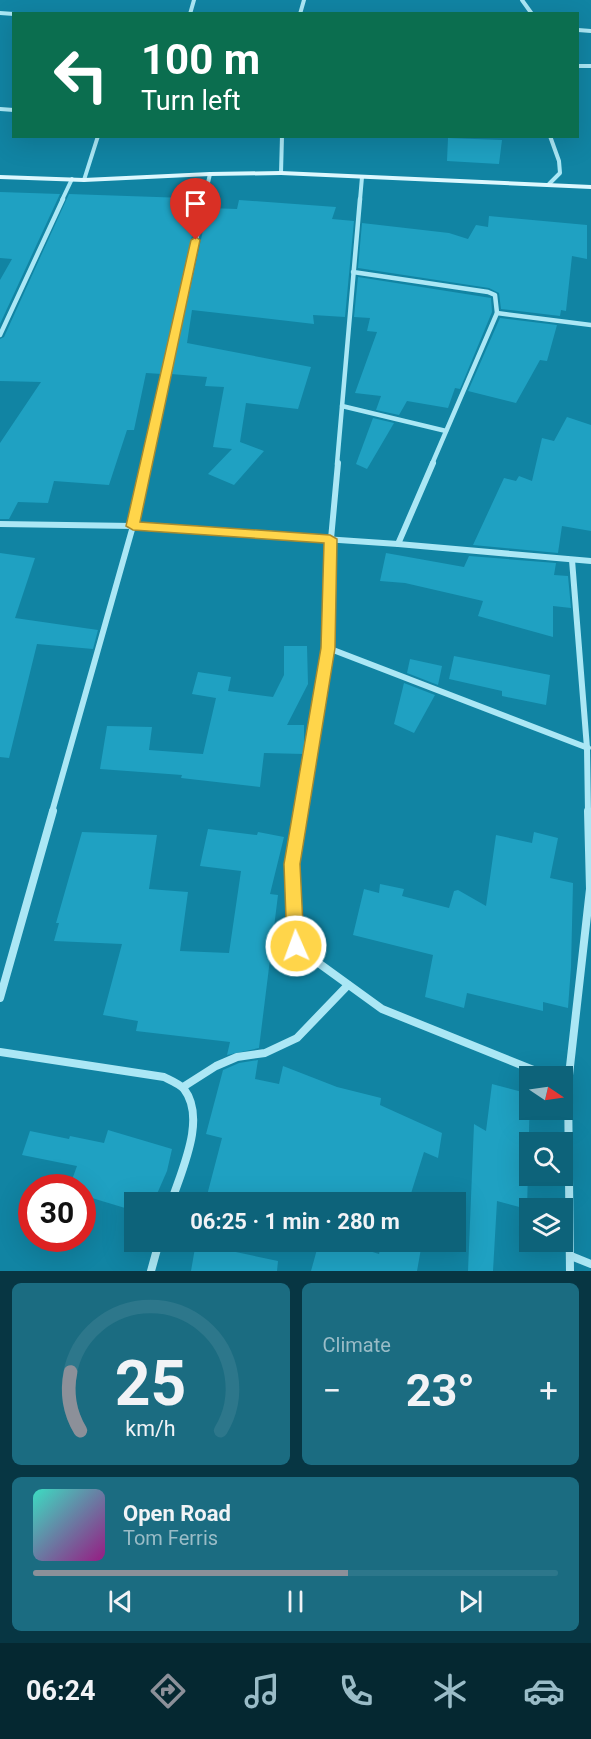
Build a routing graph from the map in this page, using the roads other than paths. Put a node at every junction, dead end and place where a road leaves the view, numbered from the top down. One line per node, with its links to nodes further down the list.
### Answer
1 (97, 138): 9 (street)
2 (282, 138): 4 (street)
3 (551, 138): 10 (street)
4 (281, 173): 5 (street); 7 (street)
5 (210, 174): 9 (street); 19 (street)
6 (0, 177): 8 (street)
7 (362, 177): 10 (street); 12 (street)
8 (72, 180): 9 (street); 15 (street)
9 (84, 180)
10 (549, 184): 11 (street)
11 (591, 187)
12 (353, 272): 13 (street); 16 (street)
13 (497, 313): 14 (street); 17 (street)
14 (591, 325)
15 (0, 335)
16 (342, 406): 17 (street); 20 (street)
17 (446, 431): 21 (street)
18 (0, 524): 19 (street)
19 (133, 526): 20 (street); 27 (street)
20 (330, 539): 21 (street); 24 (street)
21 (398, 544): 22 (street)
22 (572, 560): 23 (street); 25 (street)
23 (591, 561)
24 (328, 648): 25 (street); 26 (street)
25 (589, 749): 30 (street)
26 (348, 985): 29 (street); 31 (street)
27 (0, 998)
28 (0, 1052): 31 (street)
29 (524, 1066)
30 (567, 1066)
31 (183, 1087): 33 (street)
32 (566, 1120): 35 (street)
33 (174, 1192)
34 (156, 1252): 37 (street)
35 (571, 1256): 36 (street); 38 (street)
36 (591, 1264)
37 (150, 1271)
38 (570, 1271)

